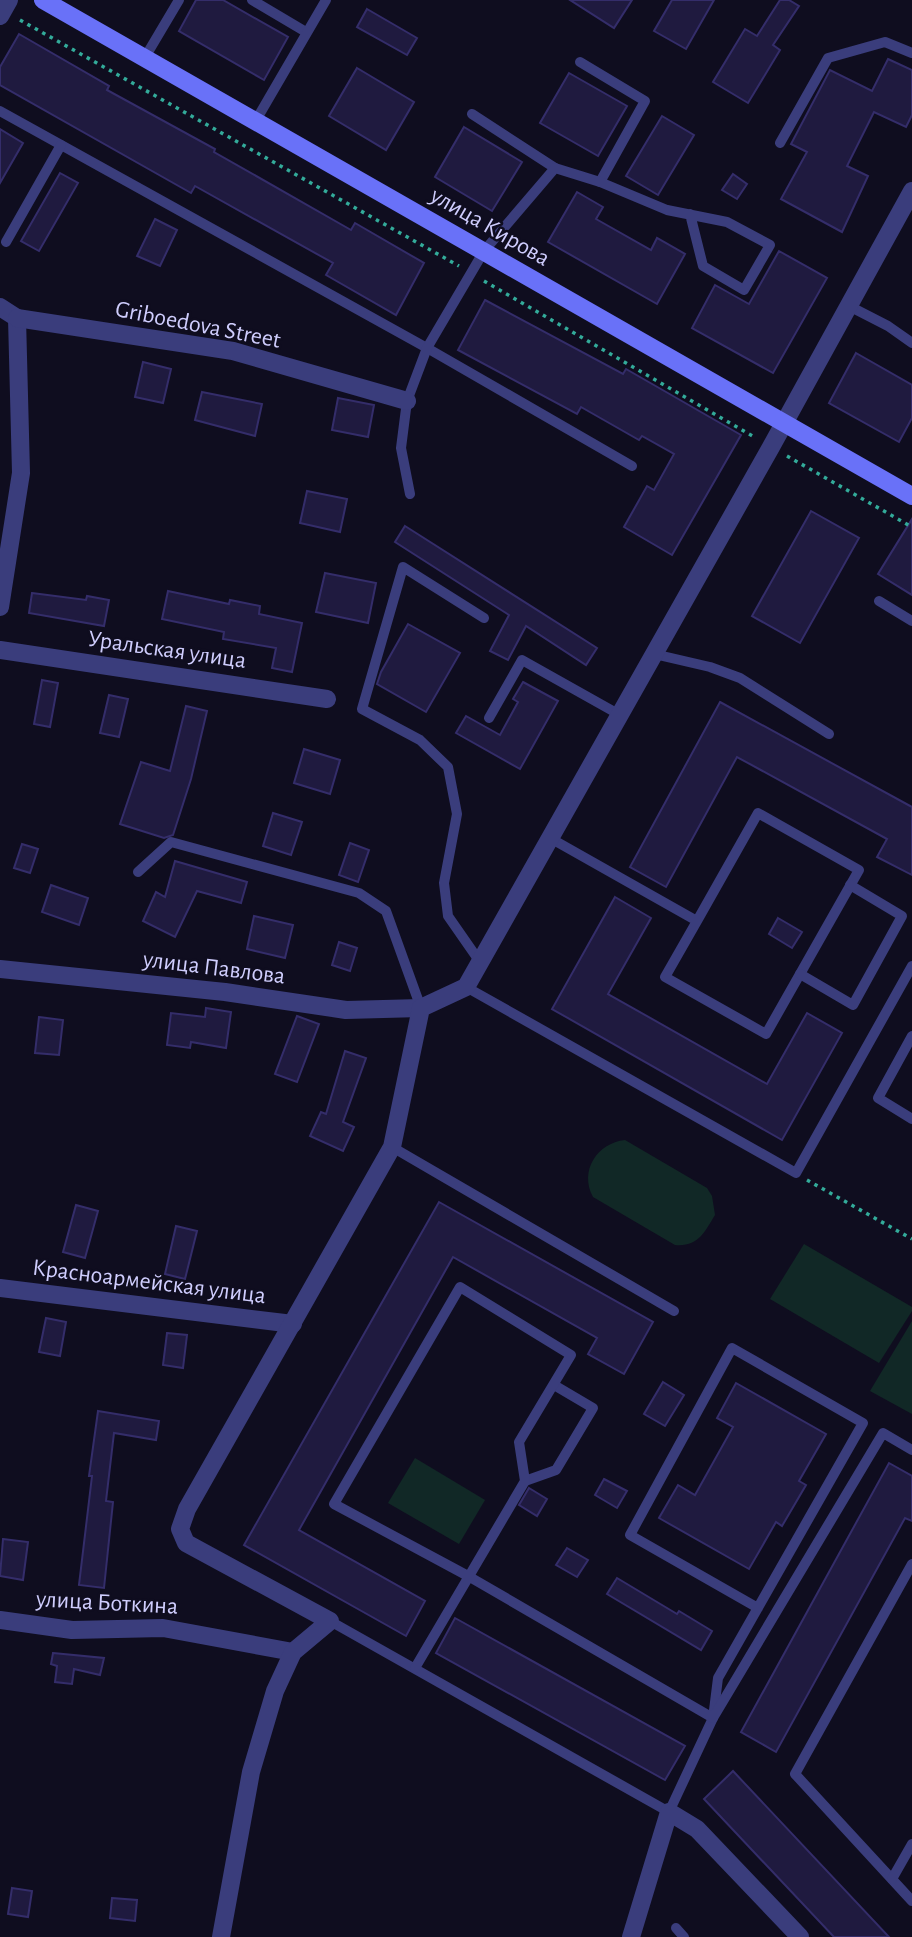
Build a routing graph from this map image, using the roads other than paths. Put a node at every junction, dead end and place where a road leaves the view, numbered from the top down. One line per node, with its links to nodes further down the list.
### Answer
1 (9, 0): 6 (street)
2 (43, 0): 9 (main road, улица Кирова)
3 (179, 0): 9 (lane)
4 (252, 0): 7 (lane)
5 (326, 0): 7 (lane)
6 (0, 16)
7 (306, 32): 13 (lane)
8 (912, 53): 14 (lane)
9 (144, 59): 13 (main road, улица Кирова)
10 (580, 62): 17 (lane)
11 (0, 111): 15 (lane)
12 (472, 114): 16 (lane)
13 (255, 122): 21 (main road, улица Кирова)
14 (780, 143)
15 (61, 145): 20 (lane); 26 (lane)
16 (555, 168): 17 (lane); 21 (lane)
17 (600, 182): 19 (lane)
18 (912, 191): 22 (street)
19 (690, 214): 19 (lane)
20 (6, 242)
21 (484, 251): 26 (lane); 28 (main road, улица Кирова)
22 (849, 306): 25 (lane); 28 (street)
23 (0, 307): 24 (street)
24 (17, 318): 27 (street, Griboedova Street); 33 (street)
25 (912, 343)
26 (427, 348): 27 (lane); 29 (lane)
27 (407, 401): 30 (lane)
28 (784, 425): 31 (main road, улица Кирова); 37 (street)
29 (632, 466)
30 (410, 494)
31 (912, 496)
32 (879, 601): 35 (lane)
33 (0, 607)
34 (484, 618): 46 (lane)
35 (912, 621)
36 (0, 650): 38 (street, Уральская улица)
37 (654, 654): 39 (street); 41 (lane)
38 (327, 699)
39 (620, 715): 40 (lane); 42 (street)
40 (489, 718)
41 (829, 734)
42 (550, 838): 45 (lane); 46 (street)
43 (138, 872): 51 (lane)
44 (850, 885): 45 (lane); 49 (lane); 49 (lane)
45 (697, 921): 49 (lane)
46 (480, 962): 50 (street)
47 (912, 966): 50 (lane)
48 (0, 969): 51 (street, улица Павлова)
49 (800, 974)
50 (466, 987): 51 (street)
51 (421, 1008): 54 (street)
52 (912, 1035): 53 (lane)
53 (912, 1119)
54 (392, 1147): 56 (lane); 57 (street)
55 (0, 1289): 57 (street, Красноармейская улица)
56 (674, 1311)
57 (293, 1324): 65 (street)
58 (554, 1385): 60 (lane); 60 (lane); 62 (lane)
59 (912, 1450): 68 (lane)
60 (525, 1480): 62 (lane)
61 (912, 1564): 71 (lane)
62 (468, 1576): 67 (lane); 68 (lane)
63 (758, 1608): 63 (lane); 68 (lane)
64 (0, 1620): 66 (street, улица Боткина)
65 (330, 1621): 66 (street); 67 (lane)
66 (293, 1652): 74 (street)
67 (415, 1668): 69 (lane)
68 (713, 1718): 69 (lane)
69 (669, 1812): 75 (street); 77 (street)
70 (912, 1844): 71 (lane)
71 (892, 1879): 72 (lane)
72 (912, 1902)
73 (676, 1928): 76 (lane)
74 (221, 1937)
75 (631, 1937)
76 (684, 1937)
77 (800, 1937)

